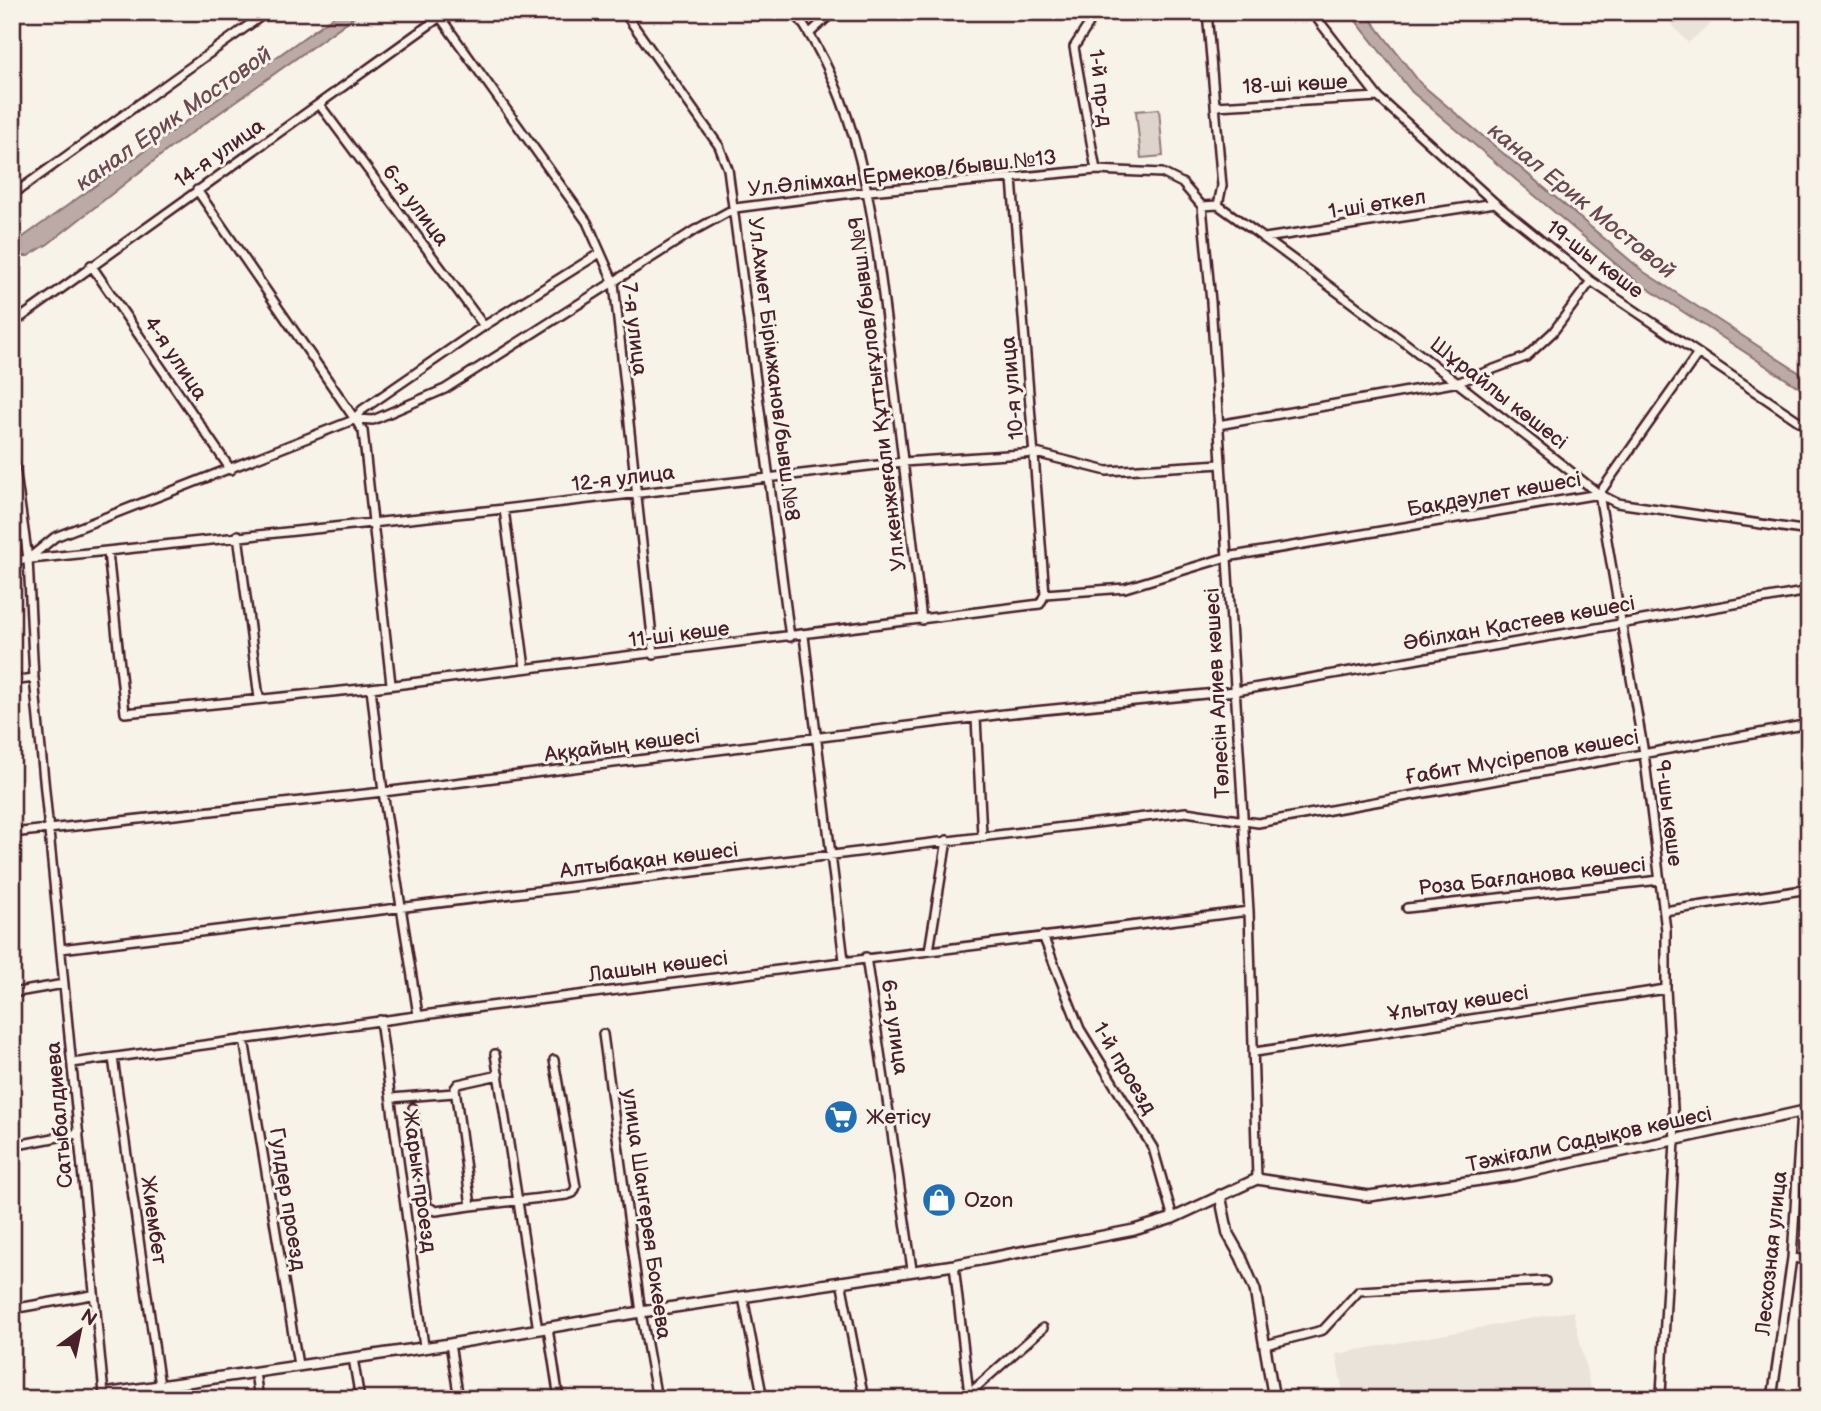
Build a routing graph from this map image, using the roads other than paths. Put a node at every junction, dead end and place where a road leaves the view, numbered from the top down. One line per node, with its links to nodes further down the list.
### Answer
1 (267, 12): 17 (street)
2 (624, 12): 21 (street, Ул.Ахмет Бірімжанов/бывш.№8)
3 (795, 12): 9 (street, Ул.кенжеғали Құттығұлов/бывш.№9)
4 (833, 12): 9 (street)
5 (1091, 12): 13 (street, 1-й пр-д)
6 (1207, 12): 12 (street)
7 (1312, 12): 10 (street)
8 (444, 15): 11 (street, 14-я улица); 23 (street, 7-я улица)
9 (810, 33): 16 (street, Ул.кенжеғали Құттығұлов/бывш.№9)
10 (1378, 97): 12 (street, 18-ші көше); 18 (street, 19-шы көше)
11 (319, 104): 15 (street, 14-я улица); 28 (street, 6-я улица)
12 (1215, 106): 19 (street)
13 (1096, 170): 14 (street, Ул.Әлімхан Ермеков/бывш.№13); 20 (street, Ул.Әлімхан Ермеков/бывш.№13)
14 (1012, 179): 16 (street, Ул.Әлімхан Ермеков/бывш.№13); 35 (street, 10-я улица)
15 (197, 190): 24 (street, 14-я улица); 31 (street)
16 (869, 191): 21 (street, Ул.Әлімхан Ермеков/бывш.№13); 36 (street, Ул.кенжеғали Құттығұлов/бывш.№9)
17 (12, 195)
18 (1495, 203): 22 (street, 1-шi өткел); 25 (street, 19-шы көше)
19 (1218, 205): 20 (street); 22 (street, Шұрайлы көшесі)
20 (1202, 206): 32 (street, Төлесін Алиев көшесі)
21 (735, 208): 26 (street, Ул.Әлімхан Ермеков/бывш.№13); 39 (street, Ул.Ахмет Бірімжанов/бывш.№8)
22 (1265, 238): 30 (street, Шұрайлы көшесі)
23 (600, 253): 26 (street, 7-я улица); 28 (street, Ул.Әлімхан Ермеков/бывш.№13)
24 (91, 265): 27 (street, 14-я улица); 38 (street, 4-я улица)
25 (1591, 281): 29 (street, 19-шы көше); 30 (street)
26 (614, 283): 31 (street, Ул.Әлімхан Ермеков/бывш.№13); 40 (street, 7-я улица)
27 (12, 324)
28 (484, 326): 31 (street, Ул.Әлімхан Ермеков/бывш.№13)
29 (1697, 355): 33 (street, 19-шы көше); 41 (street, Бақдәулет көшесi)
30 (1459, 382): 32 (street); 41 (street, Шұрайлы көшесі)
31 (356, 419): 38 (street, Ул.Әлімхан Ермеков/бывш.№13); 43 (street)
32 (1218, 425): 37 (street, Төлесін Алиев көшесі)
33 (1809, 428)
34 (12, 446): 48 (street, Сатыбалдиева)
35 (1036, 453): 36 (street, 12-я улица); 37 (street, 12-я улица); 51 (street, 10-я улица)
36 (904, 462): 39 (street, 12-я улица); 52 (street, Ул.кенжеғали Құттығұлов/бывш.№9)
37 (1221, 464): 47 (street, Төлесін Алиев көшесі)
38 (231, 470): 48 (street, Ул.Әлімхан Ермеков/бывш.№13)
39 (771, 478): 40 (street, 12-я улица); 55 (street, Ул.Ахмет Бірімжанов/бывш.№8)
40 (636, 494): 42 (street, 12-я улица); 56 (street, 7-я улица)
41 (1599, 494): 44 (street, Шұрайлы көшесі); 47 (street, Бақдәулет көшесi); 53 (street, 9-шы көше)
42 (504, 509): 43 (street, 12-я улица); 57 (street)
43 (375, 520): 45 (street, 12-я улица); 60 (street)
44 (1809, 531)
45 (238, 535): 46 (street, 12-я улица); 63 (street)
46 (108, 552): 48 (street, 12-я улица); 63 (street, 11-ші көше)
47 (1227, 557): 51 (street, 11-ші көше); 62 (street, Төлесін Алиев көшесі)
48 (28, 559): 49 (street, 12-я улица); 58 (street, Сатыбалдиева)
49 (12, 561)
50 (1809, 591): 53 (street, Әбілхан Қастеев көшесi)
51 (1045, 594): 52 (street, 11-ші көше)
52 (922, 620): 54 (street, 11-ші көше)
53 (1623, 623): 62 (street, Әбілхан Қастеев көшесi); 67 (street, 9-шы көше)
54 (804, 636): 55 (street, 11-ші көше); 66 (street)
55 (790, 637): 56 (street, 11-ші көше)
56 (654, 655): 57 (street, 11-ші көше)
57 (525, 668): 60 (street, 11-ші көше)
58 (34, 678): 59 (street); 70 (street, Сатыбалдиева)
59 (12, 681)
60 (391, 684): 61 (street, 11-ші көше)
61 (372, 688): 63 (street, 11-ші көше); 68 (street)
62 (1236, 691): 64 (street, Аққайың көшесі); 69 (street, Төлесін Алиев көшесі)
63 (259, 698)
64 (976, 718): 66 (street, Аққайың көшесі); 72 (street)
65 (1809, 724): 67 (street, Ғабит Мүсірепов көшесi)
66 (816, 739): 68 (street, Аққайың көшесі); 74 (street)
67 (1644, 753): 69 (street, Ғабит Мүсірепов көшесi); 75 (street, 9-шы көше)
68 (383, 792): 70 (street, Аққайың көшесі); 77 (street)
69 (1242, 819): 72 (street, Алтыбақан көшесі); 79 (street, Төлесін Алиев көшесі)
70 (48, 829): 71 (street, Аққайың көшесі); 82 (street, Сатыбалдиева)
71 (12, 833)
72 (982, 835): 73 (street, Алтыбақан көшесі)
73 (947, 840): 74 (street, Алтыбақан көшесі); 83 (street)
74 (830, 855): 77 (street, Алтыбақан көшесі); 85 (street)
75 (1660, 880): 78 (street, Роза Бағланова көшесi); 80 (street, 9-шы көше)
76 (1809, 889): 80 (street)
77 (401, 908): 82 (street, Алтыбақан көшесі); 89 (street)
78 (1407, 908)
79 (1249, 911): 81 (street, Лашын көшесі); 93 (street, Төлесін Алиев көшесі)
80 (1664, 911): 87 (street, 9-шы көше)
81 (1043, 936): 83 (street, Лашын көшесі); 110 (street, 1-й проезд)
82 (61, 948): 86 (street, Сатыбалдиева)
83 (929, 951): 84 (street, Лашын көшесі)
84 (866, 957): 85 (street, Лашын көшесі); 114 (street, 6-я улица)
85 (844, 960): 89 (street, Лашын көшесі)
86 (64, 984): 88 (street); 97 (street, Сатыбалдиева)
87 (1666, 989): 93 (street, Ұлытау көшесi); 104 (street, 9-шы көше)
88 (12, 993)
89 (418, 1015): 90 (street, Лашын көшесі)
90 (380, 1020): 92 (street, Лашын көшесі); 100 (street, Жарык проезд)
91 (603, 1034): 120 (street, улица Шангерея Бокеева)
92 (244, 1039): 95 (street, Лашын көшесі); 127 (street, Гулдер проезд)
93 (1255, 1052): 106 (street, Төлесін Алиев көшесі)
94 (495, 1054): 98 (street)
95 (113, 1058): 97 (street, Лашын көшесі); 129 (street, Жиембет)
96 (554, 1060): 108 (street)
97 (72, 1063): 103 (street, Сатыбалдиева)
98 (499, 1075): 99 (street); 108 (street)
99 (454, 1093): 100 (street); 109 (street)
100 (391, 1098): 125 (street, Жарык проезд)
101 (413, 1108): 109 (street)
102 (1805, 1111): 104 (street, Тәжіғали Садықов көшесі); 111 (street, Лесхозная улица)
103 (79, 1133): 105 (street); 117 (street, Сатыбалдиева)
104 (1675, 1141): 106 (street, Тәжіғали Садықов көшесі); 131 (street, 9-шы көше)
105 (12, 1146)
106 (1257, 1179): 107 (street)
107 (1220, 1195): 110 (street); 124 (street)
108 (518, 1201): 109 (street); 122 (street)
109 (471, 1206)
110 (1173, 1218): 113 (street)
111 (1792, 1258): 112 (street); 143 (street, Лесхозная улица)
112 (1809, 1260)
113 (954, 1265): 114 (street); 133 (street)
114 (912, 1269): 115 (street)
115 (841, 1281): 118 (street); 141 (street)
116 (1545, 1281): 124 (street)
117 (92, 1295): 119 (street); 132 (street, Сатыбалдиева)
118 (743, 1297): 120 (street); 140 (street)
119 (12, 1309)
120 (641, 1312): 122 (street); 139 (street, улица Шангерея Бокеева)
121 (1044, 1328): 133 (street)
122 (543, 1329): 123 (street); 138 (street)
123 (450, 1344): 125 (street); 137 (street)
124 (1265, 1345): 142 (street)
125 (424, 1346): 126 (street)
126 (353, 1359): 127 (street); 136 (street)
127 (298, 1365): 128 (street)
128 (255, 1373): 129 (street); 135 (street)
129 (160, 1386): 130 (street)
130 (147, 1388): 132 (street); 134 (street)
131 (1661, 1394)
132 (104, 1396)
133 (968, 1397)
134 (148, 1399)
135 (259, 1399)
136 (360, 1399)
137 (459, 1399)
138 (559, 1399)
139 (657, 1399)
140 (763, 1399)
141 (864, 1399)
142 (1275, 1399)
143 (1772, 1399)

